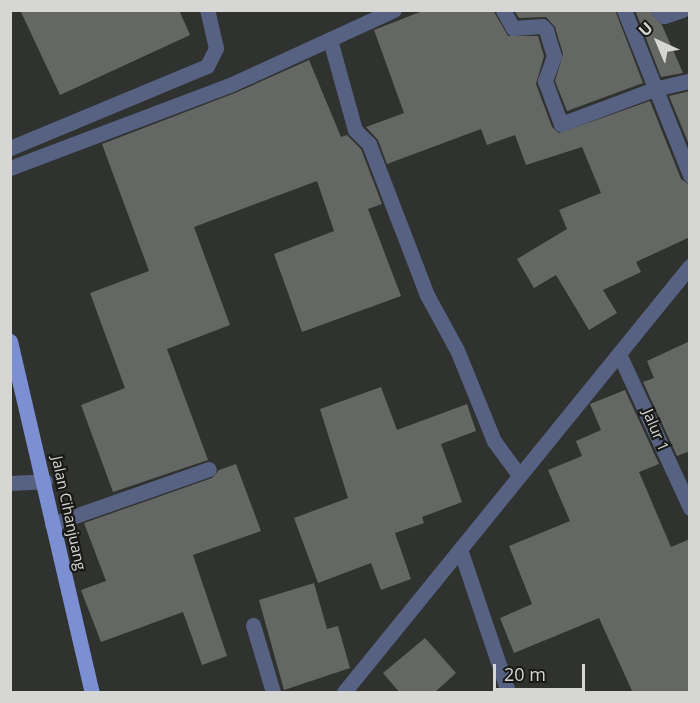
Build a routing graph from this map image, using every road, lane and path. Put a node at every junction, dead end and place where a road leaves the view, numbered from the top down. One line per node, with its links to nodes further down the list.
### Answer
1 (207, 10): 10 (street)
2 (394, 10): 7 (street)
3 (503, 10): 9 (street)
4 (624, 10): 9 (street)
5 (658, 10): 6 (street)
6 (682, 10)
7 (330, 40): 11 (street); 17 (street)
8 (690, 81): 9 (street)
9 (654, 89): 12 (street)
10 (10, 148)
11 (10, 168)
12 (690, 175)
13 (690, 266): 15 (street)
14 (10, 341): 18 (main road, Jalan Cihanjuang)
15 (619, 354): 17 (street); 20 (street, Jalur 1)
16 (209, 469): 21 (street)
17 (519, 475): 22 (street)
18 (45, 481): 19 (street); 21 (main road, Jalan Cihanjuang)
19 (10, 483)
20 (690, 508)
21 (52, 524): 24 (main road, Jalan Cihanjuang)
22 (460, 549): 26 (street); 27 (street)
23 (253, 625): 25 (street)
24 (92, 693)
25 (273, 693)
26 (344, 693)
27 (508, 693)

